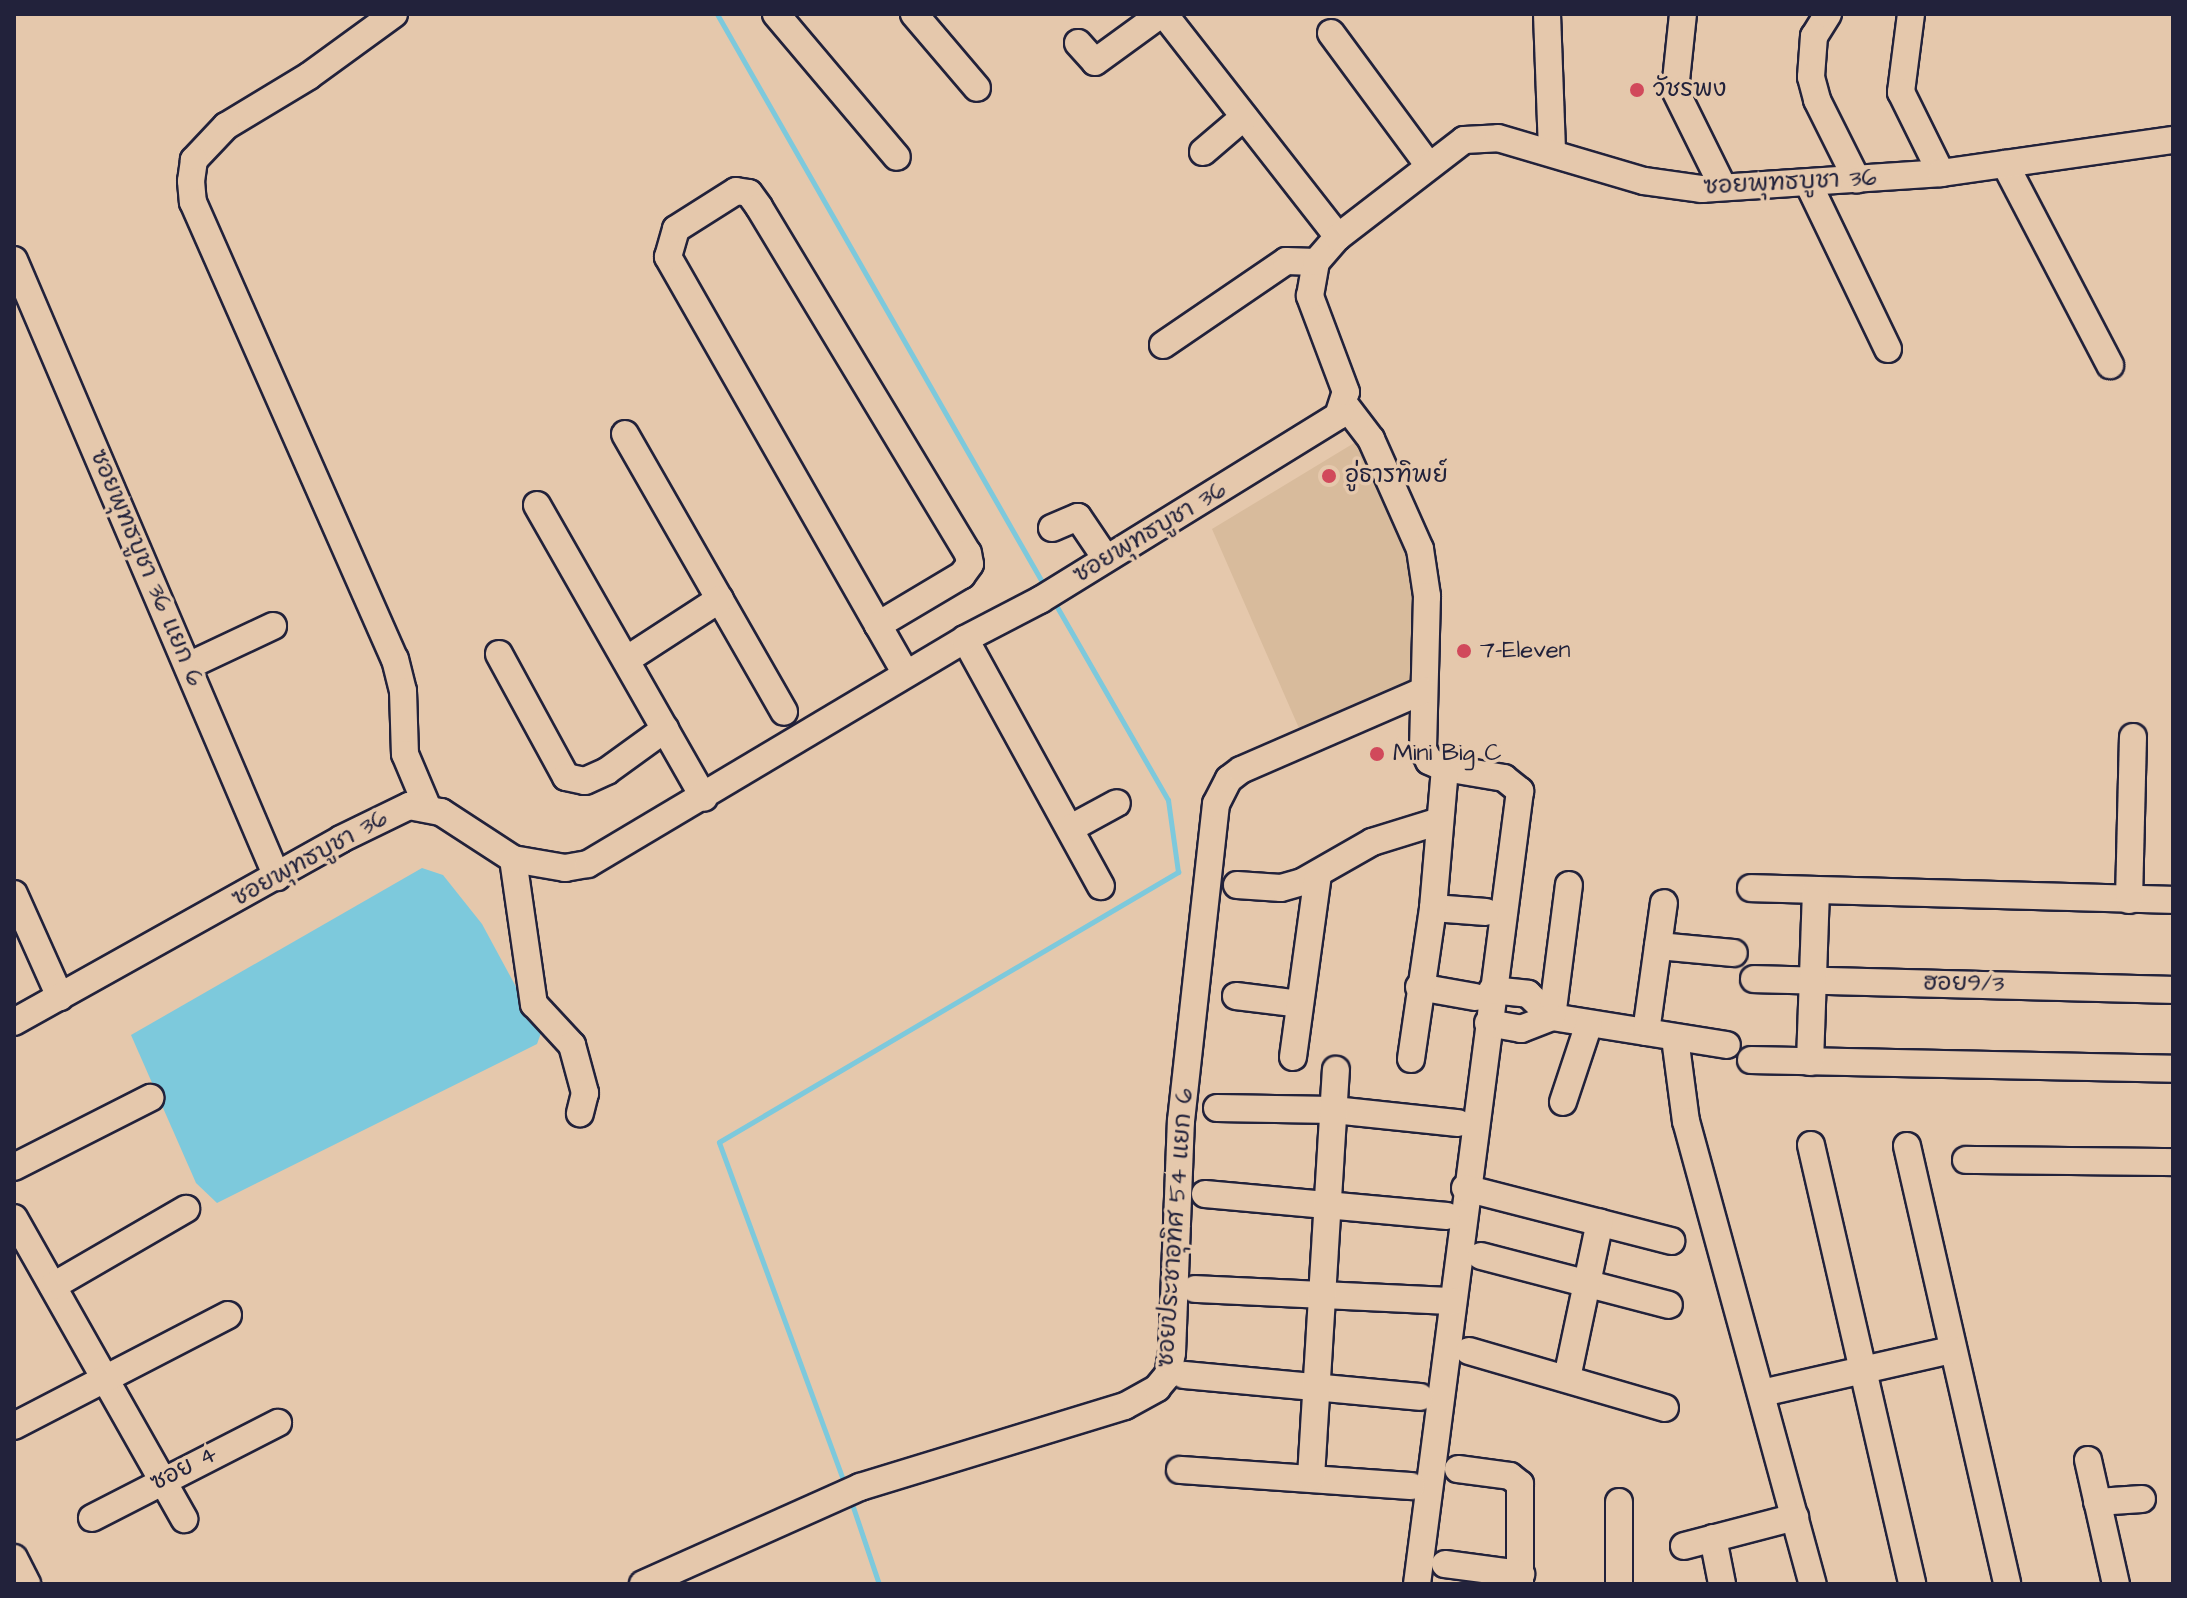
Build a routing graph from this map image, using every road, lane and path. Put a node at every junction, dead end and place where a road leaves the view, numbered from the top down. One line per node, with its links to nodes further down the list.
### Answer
1 (394, 14): 50 (street)
2 (776, 14): 16 (street)
3 (914, 14): 11 (street)
4 (1163, 14): 10 (street); 12 (street)
5 (1547, 14): 14 (street)
6 (1683, 14): 22 (street)
7 (1828, 14): 20 (street)
8 (1911, 14): 19 (street)
9 (1331, 33): 17 (street)
10 (1078, 43)
11 (977, 88)
12 (1244, 117): 15 (street); 23 (street)
13 (2173, 140): 18 (street, ซอยพุทธบูชา 36)
14 (1552, 151): 17 (street, ซอยพุทธบูชา 36); 22 (street, ซอยพุทธบูชา 36)
15 (1203, 152)
16 (897, 157)
17 (1427, 163): 23 (street, ซอยพุทธบูชา 36)
18 (2005, 164): 19 (street, ซอยพุทธบูชา 36); 29 (street)
19 (1941, 173): 20 (street, ซอยพุทธบูชา 36)
20 (1857, 180): 21 (street, ซอยพุทธบูชา 36)
21 (1809, 185): 22 (street, ซอยพุทธบูชา 36); 28 (street)
22 (1723, 187)
23 (1338, 237): 25 (street, ซอยพุทธบูชา 36)
24 (14, 260): 26 (street, ซอยพุทธบูชา 36 แยก 6)
25 (1316, 262): 27 (street); 30 (street)
26 (25, 311): 41 (street, ซอยพุทธบูชา 36 แยก 6)
27 (1163, 345)
28 (1888, 349)
29 (2110, 365)
30 (1345, 405): 34 (street, ซอยพุทธบูชา 36); 43 (street)
31 (625, 434): 35 (street)
32 (537, 505): 40 (street)
33 (1052, 528): 34 (street)
34 (1105, 557): 38 (street, ซอยพุทธบูชา 36)
35 (720, 599): 40 (street); 44 (street)
36 (878, 625): 36 (street); 42 (street)
37 (273, 626): 41 (street)
38 (965, 639): 42 (street, ซอยพุทธบูชา 36); 52 (street)
39 (499, 654): 45 (street)
40 (626, 660): 45 (street)
41 (188, 666): 55 (street, ซอยพุทธบูชา 36 แยก 6)
42 (906, 674): 48 (street, ซอยพุทธบูชา 36)
43 (1423, 691): 47 (street); 147 (street, ซอยประชาอุทิศ 54 แยก 6)
44 (784, 712)
45 (665, 729): 48 (street)
46 (2133, 737): 62 (street)
47 (1445, 768): 51 (street); 73 (street)
48 (704, 798): 53 (street, ซอยพุทธบูชา 36)
49 (1117, 803): 52 (street)
50 (427, 806): 53 (street, ซอยพุทธบูชา 36); 55 (street, ซอยพุทธบูชา 36)
51 (1440, 821): 54 (street); 65 (street)
52 (1071, 828): 58 (street)
53 (513, 859): 94 (street)
54 (1318, 875): 56 (street); 76 (street)
55 (277, 877): 75 (street, ซอยพุทธบูชา 36)
56 (1237, 885)
57 (1569, 885): 77 (street)
58 (1101, 886)
59 (1751, 888): 60 (street)
60 (1816, 890): 62 (street); 70 (street)
61 (14, 894): 75 (street)
62 (2129, 900): 63 (street)
63 (2173, 900)
64 (1664, 903): 67 (street)
65 (1433, 908): 66 (street); 71 (street)
66 (1486, 912)
67 (1658, 946): 68 (street); 81 (street)
68 (1734, 953)
69 (1754, 979): 70 (street, ฮอย9/3)
70 (1812, 980): 72 (street, ฮอย9/3); 87 (street)
71 (1419, 987): 73 (street); 85 (street)
72 (2173, 990)
73 (1484, 994): 77 (street); 79 (street)
74 (1236, 996): 76 (street)
75 (60, 997): 78 (street, ซอยพุทธบูชา 36)
76 (1300, 1004): 84 (street)
77 (1552, 1017): 79 (street); 80 (street)
78 (14, 1022)
79 (1488, 1023): 101 (street)
80 (1589, 1024): 81 (street); 91 (street)
81 (1646, 1032): 82 (street)
82 (1675, 1038): 83 (street); 124 (street)
83 (1727, 1045)
84 (1293, 1057)
85 (1411, 1059)
86 (1751, 1060): 87 (street)
87 (1810, 1062): 88 (street)
88 (2173, 1069)
89 (1336, 1070): 93 (street)
90 (150, 1098): 100 (street)
91 (1563, 1102)
92 (1217, 1108): 93 (street)
93 (1334, 1110): 95 (street); 103 (street)
94 (580, 1113)
95 (1458, 1123)
96 (1811, 1145): 119 (street)
97 (1907, 1146): 117 (street)
98 (1966, 1160): 99 (street)
99 (2173, 1162)
100 (14, 1167)
101 (1465, 1188): 107 (street); 114 (street)
102 (1205, 1194): 103 (street)
103 (1328, 1203): 105 (street); 113 (street)
104 (186, 1209): 111 (street)
105 (1447, 1216)
106 (14, 1218): 111 (street)
107 (1600, 1222): 108 (street); 110 (street)
108 (1671, 1241)
109 (1481, 1256): 110 (street)
110 (1589, 1282): 115 (street); 122 (street)
111 (53, 1286): 121 (street)
112 (1195, 1289): 113 (street)
113 (1322, 1294): 114 (street); 123 (street)
114 (1453, 1301): 148 (street)
115 (1669, 1305)
116 (228, 1315): 121 (street)
117 (1952, 1350): 119 (street); 153 (street)
118 (1469, 1351): 122 (street)
119 (1862, 1370): 124 (street); 152 (street)
120 (1184, 1375): 123 (street)
121 (104, 1377): 128 (street); 133 (street)
122 (1567, 1378): 126 (street)
123 (1317, 1386): 125 (street); 132 (street)
124 (1762, 1393): 138 (street)
125 (1420, 1397)
126 (1665, 1408)
127 (278, 1423): 133 (street, ซอย 4)
128 (14, 1426)
129 (2088, 1460): 137 (street)
130 (1458, 1469): 145 (street)
131 (1180, 1470): 132 (street)
132 (1311, 1477): 134 (street)
133 (163, 1479): 139 (street, ซอย 4); 140 (street)
134 (1411, 1486)
135 (2142, 1499): 137 (street)
136 (1619, 1502): 149 (street)
137 (2097, 1502): 154 (street)
138 (1795, 1517): 141 (street); 151 (street)
139 (92, 1518)
140 (184, 1519)
141 (1713, 1538): 142 (street); 150 (street)
142 (1684, 1546)
143 (14, 1558): 146 (street)
144 (1445, 1564): 145 (street)
145 (1520, 1579)
146 (27, 1584)
147 (643, 1584)
148 (1417, 1584)
149 (1619, 1584)
150 (1722, 1584)
151 (1813, 1584)
152 (1912, 1584)
153 (2007, 1584)
154 (2116, 1584)

